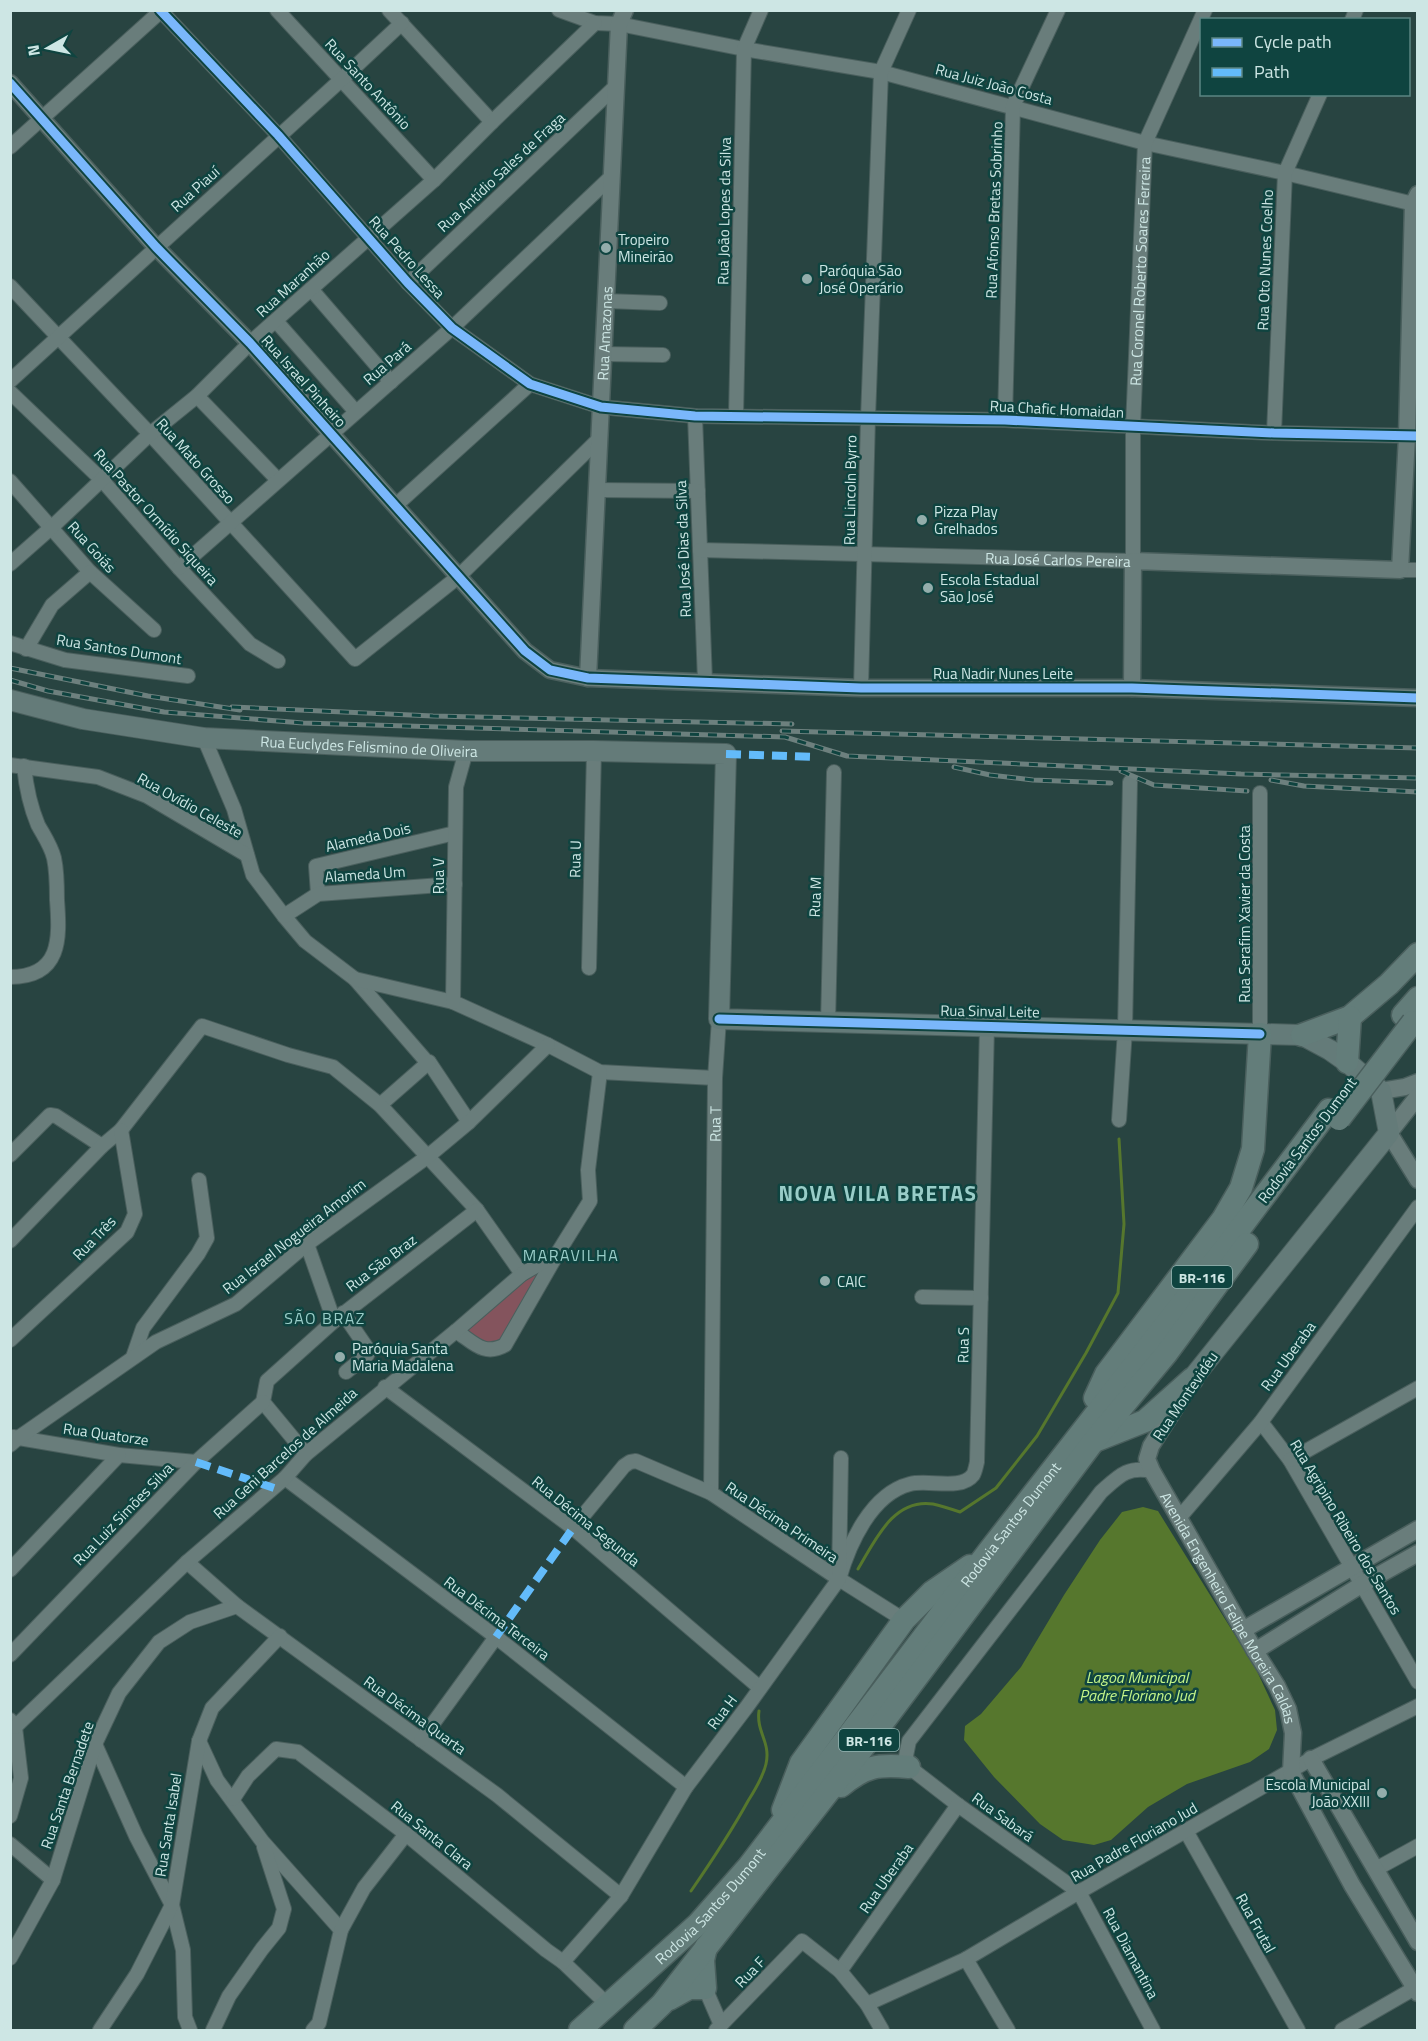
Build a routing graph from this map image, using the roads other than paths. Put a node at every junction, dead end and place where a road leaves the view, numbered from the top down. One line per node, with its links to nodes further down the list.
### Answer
1 (278, 10): 14 (street, Rua Santo Antônio)
2 (389, 10): 11 (street)
3 (559, 10): 10 (street, Rua Juiz João Costa)
4 (761, 10): 12 (street, Rua João Lopes da Silva)
5 (909, 10): 13 (street, Rua Lincoln Byrro)
6 (1058, 10): 18 (street, Rua Afonso Bretas Sobrinho)
7 (161, 11): 19 (street); 21 (street, Rua Pedro Lessa)
8 (622, 17): 10 (street, Rua Juiz João Costa); 12 (street, Rua Juiz João Costa); 16 (street, Rua Amazonas)
9 (1200, 21): 22 (street, Rua Coronel Roberto Soares Ferreira)
10 (595, 22): 20 (street, Rua Maranhão)
11 (402, 23): 14 (street, Rua Piauí); 20 (street)
12 (744, 49): 13 (street, Rua Juiz João Costa); 49 (street, Rua João Lopes da Silva)
13 (881, 72): 18 (street, Rua Juiz João Costa); 50 (street, Rua Lincoln Byrro)
14 (342, 79): 21 (street, Rua Piauí); 26 (street, Rua Santo Antônio)
15 (10, 83): 19 (street, Rua Israel Pinheiro)
16 (616, 86): 25 (street, Rua Amazonas); 30 (street, Rua Antídio Sales de Fraga)
17 (1319, 96): 24 (street, Rua Oto Nunes Coelho)
18 (1013, 106): 22 (street, Rua Juiz João Costa); 51 (street, Rua Afonso Bretas Sobrinho)
19 (42, 117): 23 (street); 29 (street, Rua Israel Pinheiro)
20 (492, 122): 26 (street, Rua Maranhão)
21 (278, 135): 28 (street, Rua Pedro Lessa); 29 (street, Rua Piauí)
22 (1145, 143): 24 (street, Rua Juiz João Costa); 52 (street, Rua Coronel Roberto Soares Ferreira)
23 (10, 147)
24 (1286, 173): 27 (street, Rua Juiz João Costa); 54 (street, Rua Oto Nunes Coelho)
25 (612, 176): 33 (street, Rua Amazonas); 36 (street, Rua Pará)
26 (434, 180): 28 (street, Rua Maranhão)
27 (1416, 201): 56 (street)
28 (368, 238): 30 (street, Rua Pedro Lessa); 32 (street, Rua Maranhão)
29 (156, 247): 37 (street, Rua Piauí); 38 (street, Rua Israel Pinheiro)
30 (408, 283): 36 (street, Rua Pedro Lessa)
31 (10, 286): 37 (street, Rua Mato Grosso)
32 (310, 289): 35 (street, Rua Maranhão); 42 (street)
33 (606, 301): 34 (street); 39 (street, Rua Amazonas)
34 (660, 303)
35 (276, 321): 38 (street, Rua Maranhão); 47 (street)
36 (452, 328): 42 (street, Rua Pará); 43 (street, Rua Pedro Lessa)
37 (59, 338): 41 (street, Rua Piauí); 55 (street, Rua Mato Grosso)
38 (250, 343): 45 (street, Rua Maranhão); 53 (street, Rua Israel Pinheiro)
39 (603, 354): 40 (street); 46 (street, Rua Amazonas)
40 (663, 356)
41 (10, 381)
42 (391, 382): 47 (street, Rua Pará)
43 (530, 384): 46 (street, Rua Pedro Lessa); 63 (street)
44 (10, 392): 58 (street, Rua Pastor Ormídio Siqueira)
45 (197, 396): 55 (street, Rua Maranhão); 59 (street)
46 (601, 407): 48 (street, Rua Pedro Lessa); 57 (street, Rua Amazonas)
47 (356, 412): 53 (street, Rua Pará)
48 (695, 416): 49 (street, Rua Chafic Homaidan); 62 (street, Rua José Dias da Silva)
49 (736, 416): 50 (street, Rua Chafic Homaidan)
50 (868, 418): 51 (street, Rua Chafic Homaidan); 67 (street, Rua Lincoln Byrro)
51 (1005, 420): 52 (street, Rua Chafic Homaidan)
52 (1133, 427): 54 (street, Rua Chafic Homaidan); 68 (street, Rua Coronel Roberto Soares Ferreira)
53 (331, 433): 59 (street, Rua Pará); 63 (street, Rua Israel Pinheiro)
54 (1275, 433): 56 (street, Rua Chafic Homaidan)
55 (150, 434): 58 (street, Rua Maranhão); 64 (street, Rua Mato Grosso)
56 (1412, 436): 71 (street)
57 (600, 438): 61 (street, Rua Amazonas); 74 (street)
58 (102, 480): 65 (street, Rua Maranhão); 70 (street, Rua Pastor Ormídio Siqueira)
59 (278, 480): 64 (street, Rua Pará)
60 (10, 481): 65 (street, Rua Goiás)
61 (597, 490): 62 (street); 80 (street, Rua Amazonas)
62 (698, 490): 66 (street, Rua José Dias da Silva)
63 (395, 506): 74 (street, Rua Israel Pinheiro)
64 (230, 523): 70 (street, Rua Pará); 74 (street, Rua Mato Grosso)
65 (52, 527): 69 (street, Rua Maranhão); 73 (street, Rua Goiás)
66 (700, 550): 67 (street, Rua José Carlos Pereira); 81 (street, Rua José Dias da Silva)
67 (865, 554): 68 (street, Rua José Carlos Pereira); 82 (street, Rua Lincoln Byrro)
68 (1133, 561): 71 (street, Rua José Carlos Pereira); 83 (street, Rua Coronel Roberto Soares Ferreira)
69 (10, 564)
70 (179, 568): 78 (street, Rua Pastor Ormídio Siqueira)
71 (1400, 570): 72 (street, Rua José Carlos Pereira)
72 (1418, 570)
73 (90, 572): 75 (street, Rua Goiás); 77 (street)
74 (458, 577): 80 (street, Rua Israel Pinheiro)
75 (154, 630)
76 (10, 643): 77 (street, Rua Santos Dumont)
77 (26, 649): 79 (street, Rua Santos Dumont)
78 (278, 661)
79 (188, 676)
80 (588, 678): 81 (street, Rua Nadir Nunes Leite)
81 (705, 681): 82 (street, Rua Nadir Nunes Leite)
82 (861, 688): 83 (street, Rua Nadir Nunes Leite)
83 (1132, 688): 84 (street, Rua Nadir Nunes Leite)
84 (1418, 698)
85 (12, 700): 86 (main road, Rua Euclydes Felismino de Oliveira)
86 (204, 738): 87 (main road, Rua Euclydes Felismino de Oliveira); 95 (street)
87 (466, 751): 88 (main road, Rua Euclydes Felismino de Oliveira); 94 (street, Rua V)
88 (594, 751): 89 (main road, Rua Euclydes Felismino de Oliveira); 100 (street, Rua U)
89 (726, 754): 106 (main road, Rua T)
90 (17, 766): 95 (street, Rua Ovídio Celeste); 101 (street)
91 (834, 772): 107 (street, Rua M)
92 (1130, 782): 109 (street)
93 (1260, 793): 110 (street, Rua Serafim Xavier da Costa)
94 (455, 833): 96 (street, Rua V); 97 (street, Alameda Dois)
95 (247, 855): 98 (street)
96 (454, 884): 97 (street, Alameda Um); 103 (street, Rua V)
97 (318, 894): 98 (street, Alameda Um)
98 (284, 916): 102 (street)
99 (1418, 954): 105 (highway)
100 (589, 968)
101 (10, 977)
102 (355, 979): 103 (street); 113 (street)
103 (453, 1002): 112 (street)
104 (1413, 1013): 121 (highway, Rodovia Santos Dumont / BR-116, bridge)
105 (1350, 1017): 111 (highway); 114 (highway)
106 (719, 1019): 107 (main road, Rua Sinval Leite); 116 (street, Rua T)
107 (828, 1023): 108 (main road, Rua Sinval Leite)
108 (987, 1026): 109 (main road, Rua Sinval Leite); 138 (street, Rua S)
109 (1125, 1030): 110 (main road, Rua Sinval Leite); 122 (street)
110 (1260, 1034): 111 (main road, Rua Sinval Leite); 151 (highway)
111 (1302, 1035): 114 (main road, Rua Sinval Leite)
112 (548, 1045): 115 (street); 123 (street, Rua Israel Nogueira Amorim)
113 (429, 1062): 120 (street); 123 (street)
114 (1347, 1062): 118 (main road, Rua Sinval Leite)
115 (600, 1072): 116 (street); 135 (street, Rua Geni Barcelos de Almeida)
116 (715, 1078): 159 (street, Rua T)
117 (1418, 1082): 118 (street)
118 (1381, 1091): 125 (main road)
119 (1418, 1095): 125 (street, Rua Montevidéu)
120 (380, 1105): 124 (street); 128 (street)
121 (1334, 1115): 142 (highway, Rodovia Santos Dumont / BR-116); 151 (highway, Rodovia Santos Dumont / BR-116)
122 (1119, 1120)
123 (469, 1122): 128 (street, Rua Israel Nogueira Amorim)
124 (121, 1130): 126 (street); 141 (street, Rua Três)
125 (1389, 1133): 130 (street); 145 (main road, Rua Montevidéu)
126 (102, 1146): 127 (street); 133 (street)
127 (10, 1155)
128 (427, 1157): 132 (street); 134 (street, Rua Israel Nogueira Amorim)
129 (199, 1180): 143 (street)
130 (1418, 1180)
131 (1418, 1207): 149 (street, Rua Uberaba)
132 (477, 1210): 136 (street); 139 (street, Rua São Braz)
133 (10, 1241)
134 (308, 1244): 139 (street); 143 (street, Rua Israel Nogueira Amorim)
135 (557, 1254): 136 (street, Rua Geni Barcelos de Almeida); 140 (street)
136 (522, 1274): 140 (street, Rua Geni Barcelos de Almeida)
137 (922, 1297): 138 (street)
138 (981, 1298): 168 (street, Rua S)
139 (338, 1317): 144 (street); 148 (street, Rua São Braz)
140 (456, 1331): 146 (street, Rua Geni Barcelos de Almeida)
141 (10, 1340)
142 (1166, 1354): 145 (highway); 151 (highway, Rodovia Santos Dumont / BR-116)
143 (133, 1357): 150 (street, Rua Israel Nogueira Amorim)
144 (346, 1372)
145 (1192, 1379): 151 (highway); 157 (street, Rua Montevidéu)
146 (385, 1387): 152 (street, Rua Geni Barcelos de Almeida); 161 (street, Rua Décima Segunda)
147 (1418, 1388): 155 (street)
148 (263, 1402): 152 (street); 156 (street, Rua Luiz Simões Silva)
149 (1261, 1422): 155 (street, Rua Agripino Ribeiro dos Santos); 160 (street, Rua Uberaba)
150 (13, 1440): 153 (street, Rua Quatorze)
151 (1083, 1442): 163 (highway, Rodovia Santos Dumont / BR-116); 190 (highway, Rodovia Santos Dumont / BR-116)
152 (306, 1454): 158 (street, Rua Geni Barcelos de Almeida)
153 (119, 1455): 156 (street, Rua Quatorze); 167 (street)
154 (841, 1458): 168 (street)
155 (1290, 1460): 166 (street, Rua Agripino Ribeiro dos Santos)
156 (196, 1462): 176 (street, Rua Luiz Simões Silva)
157 (1152, 1471): 160 (street, Avenida Engenheiro Felipe Moreira Caldas); 186 (street)
158 (285, 1478): 165 (street, Rua Geni Barcelos de Almeida); 174 (street, Rua Décima Terceira)
159 (711, 1493): 161 (street, Rua Décima Primeira); 168 (street, Rua Décima Primeira)
160 (1179, 1518): 172 (street, Avenida Engenheiro Felipe Moreira Caldas)
161 (573, 1528): 178 (street, Rua Décima Segunda)
162 (1418, 1529): 166 (street)
163 (988, 1551): 171 (highway); 195 (highway, Rodovia Santos Dumont / BR-116)
164 (1418, 1553): 169 (street)
165 (187, 1562): 170 (street, Rua Décima Quarta); 180 (street, Rua Geni Barcelos de Almeida)
166 (1350, 1567): 169 (street, Rua Agripino Ribeiro dos Santos); 172 (street)
167 (10, 1570)
168 (839, 1580): 171 (street, Rua Décima Primeira); 178 (street, Rua H)
169 (1361, 1585): 175 (street); 177 (street, Rua Agripino Ribeiro dos Santos)
170 (237, 1606): 173 (street, Rua Décima Quarta); 183 (street, Rua Santa Bernadete)
171 (904, 1620): 195 (highway)
172 (1243, 1630): 175 (street, Avenida Engenheiro Felipe Moreira Caldas)
173 (280, 1636): 181 (street, Rua Décima Quarta); 182 (street, Rua Santa Isabel)
174 (496, 1637): 181 (street); 188 (street, Rua Décima Terceira)
175 (1254, 1651): 184 (street, Avenida Engenheiro Felipe Moreira Caldas)
176 (10, 1654)
177 (1418, 1682)
178 (760, 1688): 188 (street, Rua H)
179 (1418, 1706): 185 (street, Rua Padre Floriano Jud)
180 (13, 1724): 192 (street)
181 (421, 1740): 202 (street, Rua Décima Quarta)
182 (199, 1741): 189 (street); 203 (street, Rua Santa Isabel)
183 (95, 1744): 200 (street, Rua Santa Bernadete); 203 (street)
184 (1294, 1750): 185 (street); 187 (street, Avenida Engenheiro Felipe Moreira Caldas)
185 (1311, 1759): 187 (street, Rua Padre Floriano Jud); 199 (street)
186 (909, 1767): 190 (highway); 191 (street, Rua Sabará)
187 (1291, 1772): 193 (street, Rua Padre Floriano Jud); 212 (street)
188 (686, 1786): 202 (street, Rua H)
189 (233, 1799): 194 (street, Rua Santa Clara); 196 (street)
190 (818, 1804): 206 (highway, Rodovia Santos Dumont / BR-116)
191 (958, 1805): 201 (street, Rua Sabará); 210 (street, Rua Uberaba)
192 (10, 1816)
193 (1186, 1831): 201 (street, Rua Padre Floriano Jud); 229 (street, Rua Frutal)
194 (406, 1834): 204 (street); 209 (street, Rua Santa Clara)
195 (772, 1836): 215 (highway, Rodovia Santos Dumont / BR-116)
196 (262, 1840): 204 (street); 222 (street)
197 (10, 1844): 200 (street)
198 (1418, 1846): 199 (street)
199 (1376, 1869): 205 (street)
200 (52, 1880): 207 (street, Rua Santa Bernadete)
201 (1079, 1892): 208 (street, Rua Padre Floriano Jud); 228 (street, Rua Diamantina)
202 (621, 1896): 209 (street, Rua H)
203 (172, 1905): 216 (street); 219 (street, Rua Santa Isabel)
204 (341, 1930): 217 (street)
205 (1418, 1942)
206 (707, 1945): 211 (highway); 213 (highway, Rodovia Santos Dumont / BR-116)
207 (10, 1958)
208 (966, 1959): 214 (street, Rua Padre Floriano Jud); 227 (street)
209 (563, 1962): 215 (street, Rua Santa Clara)
210 (840, 1971): 214 (street); 218 (street, Rua F)
211 (705, 1988): 213 (highway); 218 (street, Rua F)
212 (1416, 1991): 230 (street)
213 (662, 2004): 225 (highway, Rodovia Santos Dumont / BR-116)
214 (867, 2004): 226 (street)
215 (609, 2006): 223 (highway, Rodovia Santos Dumont / BR-116); 224 (highway)
216 (185, 2017): 220 (street); 221 (street)
217 (318, 2028)
218 (718, 2028)
219 (100, 2031)
220 (176, 2031)
221 (190, 2031)
222 (213, 2031)
223 (580, 2031)
224 (623, 2031)
225 (635, 2031)
226 (882, 2031)
227 (1008, 2031)
228 (1153, 2031)
229 (1298, 2031)
230 (1342, 2031)

